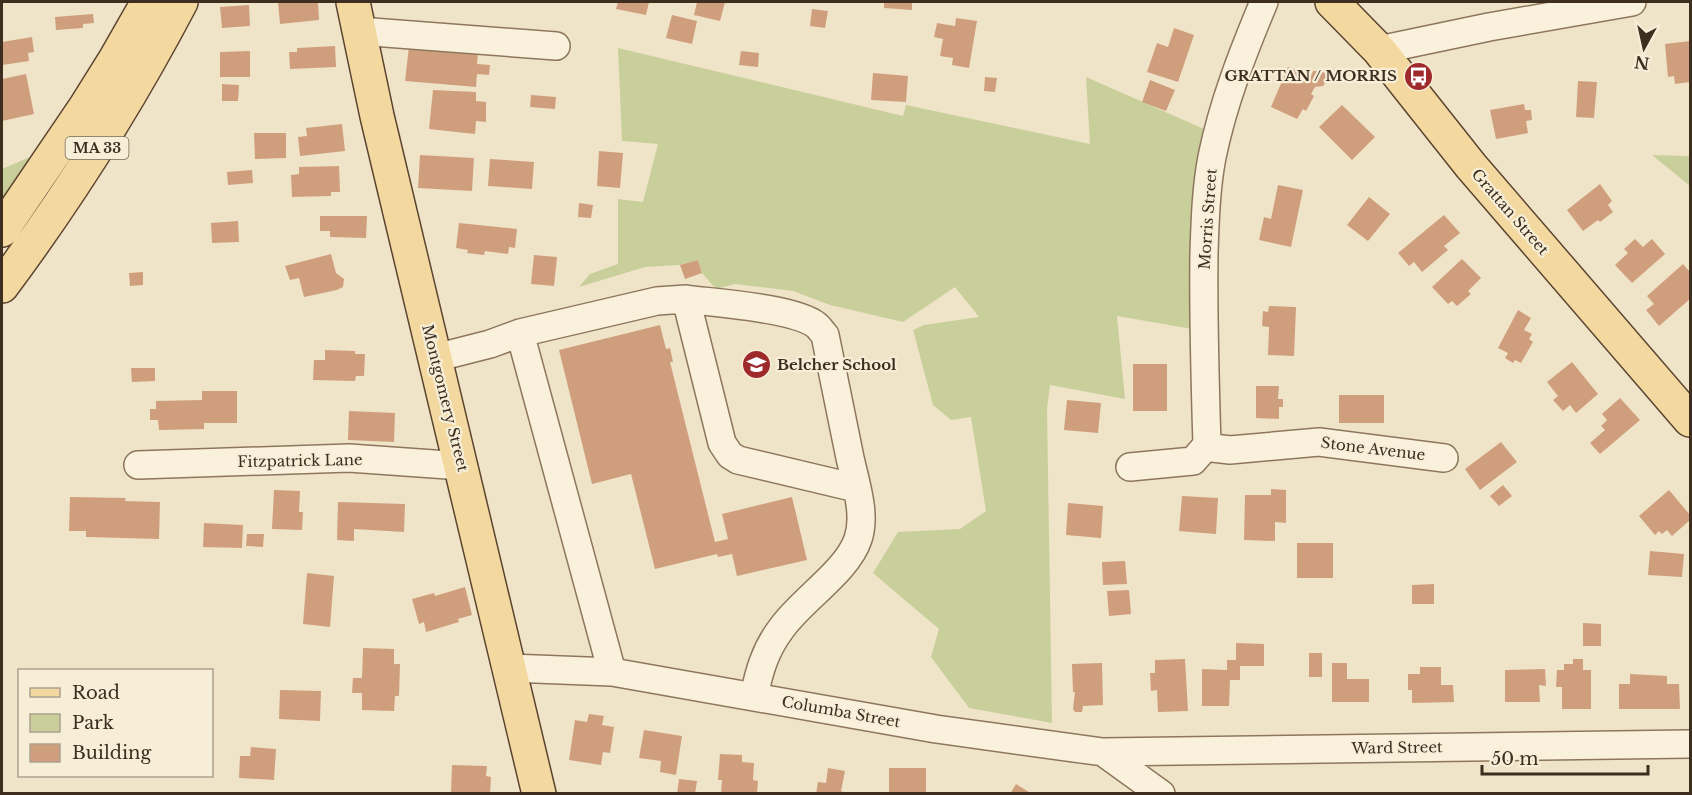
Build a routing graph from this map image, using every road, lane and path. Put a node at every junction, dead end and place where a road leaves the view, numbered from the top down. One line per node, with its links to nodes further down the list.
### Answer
1 (148, 2): 9 (main road, MA 33)
2 (181, 2): 10 (main road, MA 33)
3 (1264, 2): 15 (street, Morris Street)
4 (1332, 2): 8 (main road, Grattan Street)
5 (1632, 2): 8 (street)
6 (356, 16): 7 (street); 13 (main road, Montgomery Street)
7 (556, 46)
8 (1378, 50): 14 (main road, Grattan Street)
9 (2, 230)
10 (2, 286)
11 (686, 300): 12 (street); 20 (street); 20 (street)
12 (520, 333): 13 (street); 22 (street)
13 (435, 358): 18 (main road, Montgomery Street)
14 (1690, 420)
15 (1207, 445): 16 (street, Stone Avenue); 19 (street)
16 (1444, 458)
17 (138, 465): 18 (street, Fitzpatrick Lane)
18 (462, 466): 21 (main road, Montgomery Street)
19 (1130, 467)
20 (856, 488): 23 (street)
21 (510, 668): 22 (street, Columba Street); 26 (main road, Montgomery Street)
22 (612, 672): 23 (street, Columba Street)
23 (754, 696): 25 (street, Columba Street)
24 (1690, 744): 25 (street, Ward Street)
25 (1103, 752): 27 (street, Columba Street)
26 (539, 794)
27 (1161, 794)

